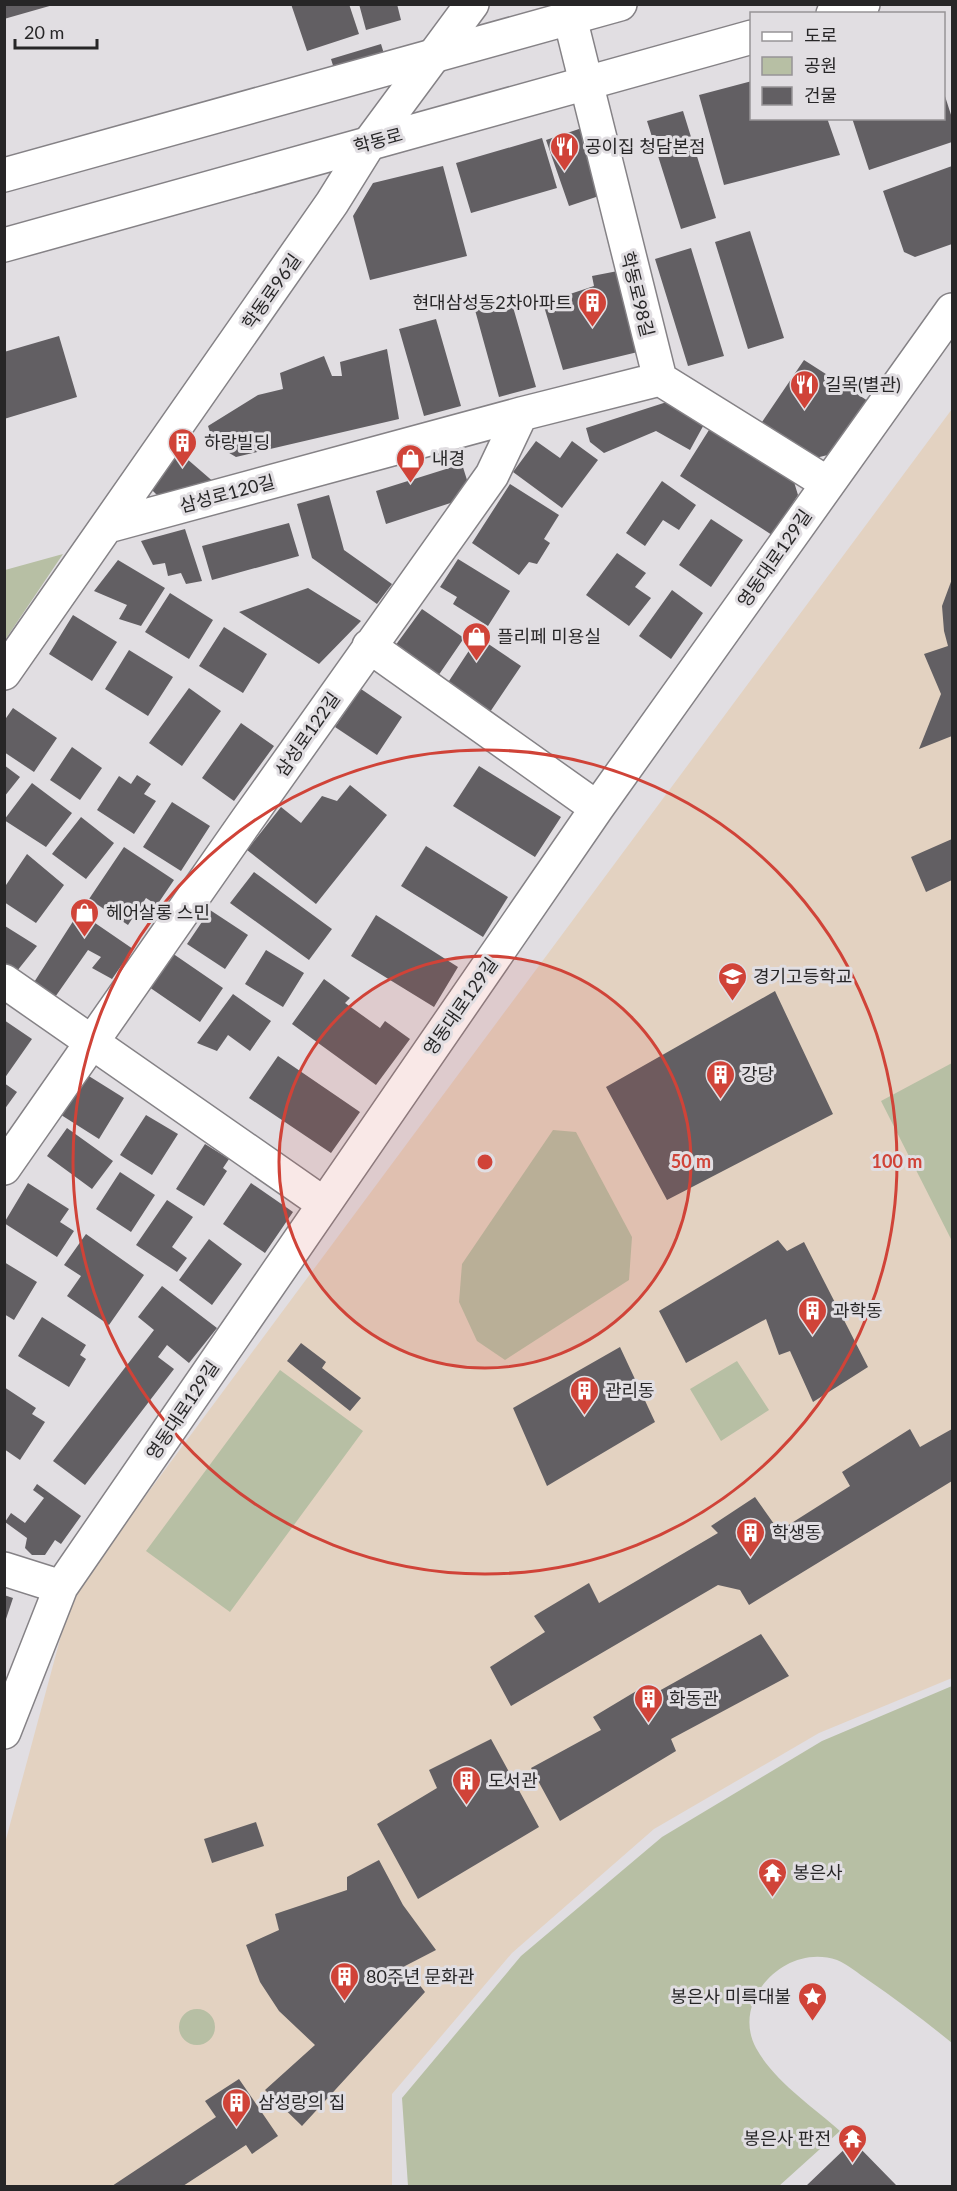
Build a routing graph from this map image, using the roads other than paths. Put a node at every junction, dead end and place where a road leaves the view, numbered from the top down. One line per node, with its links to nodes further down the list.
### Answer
1 (472, 4): 7 (street, 학동로96길)
2 (620, 4): 5 (street)
3 (863, 4): 4 (street)
4 (839, 12)
5 (570, 18): 7 (street); 8 (street, 학동로98길)
6 (750, 38): 8 (street, 학동로)
7 (434, 58): 9 (street, 학동로96길); 10 (street)
8 (586, 84): 9 (street, 학동로); 13 (street, 학동로98길)
9 (370, 142): 11 (street, 학동로); 16 (street, 학동로96길)
10 (4, 175)
11 (4, 245)
12 (952, 310): 15 (street, 영동대로129길)
13 (660, 379): 14 (street); 15 (street)
14 (521, 414): 16 (street, 삼성로120길); 17 (street, 삼성로122길)
15 (826, 483): 19 (street, 영동대로129길)
16 (108, 526): 18 (street)
17 (369, 646): 19 (street); 21 (street, 삼성로122길)
18 (4, 673)
19 (597, 808): 23 (street, 영동대로129길)
20 (4, 981): 21 (street)
21 (93, 1043): 22 (street, 삼성로122길); 23 (street)
22 (4, 1168)
23 (324, 1204): 25 (street, 영동대로129길)
24 (4, 1569): 25 (street)
25 (62, 1587): 26 (street, 영동대로129길)
26 (7, 1720)

